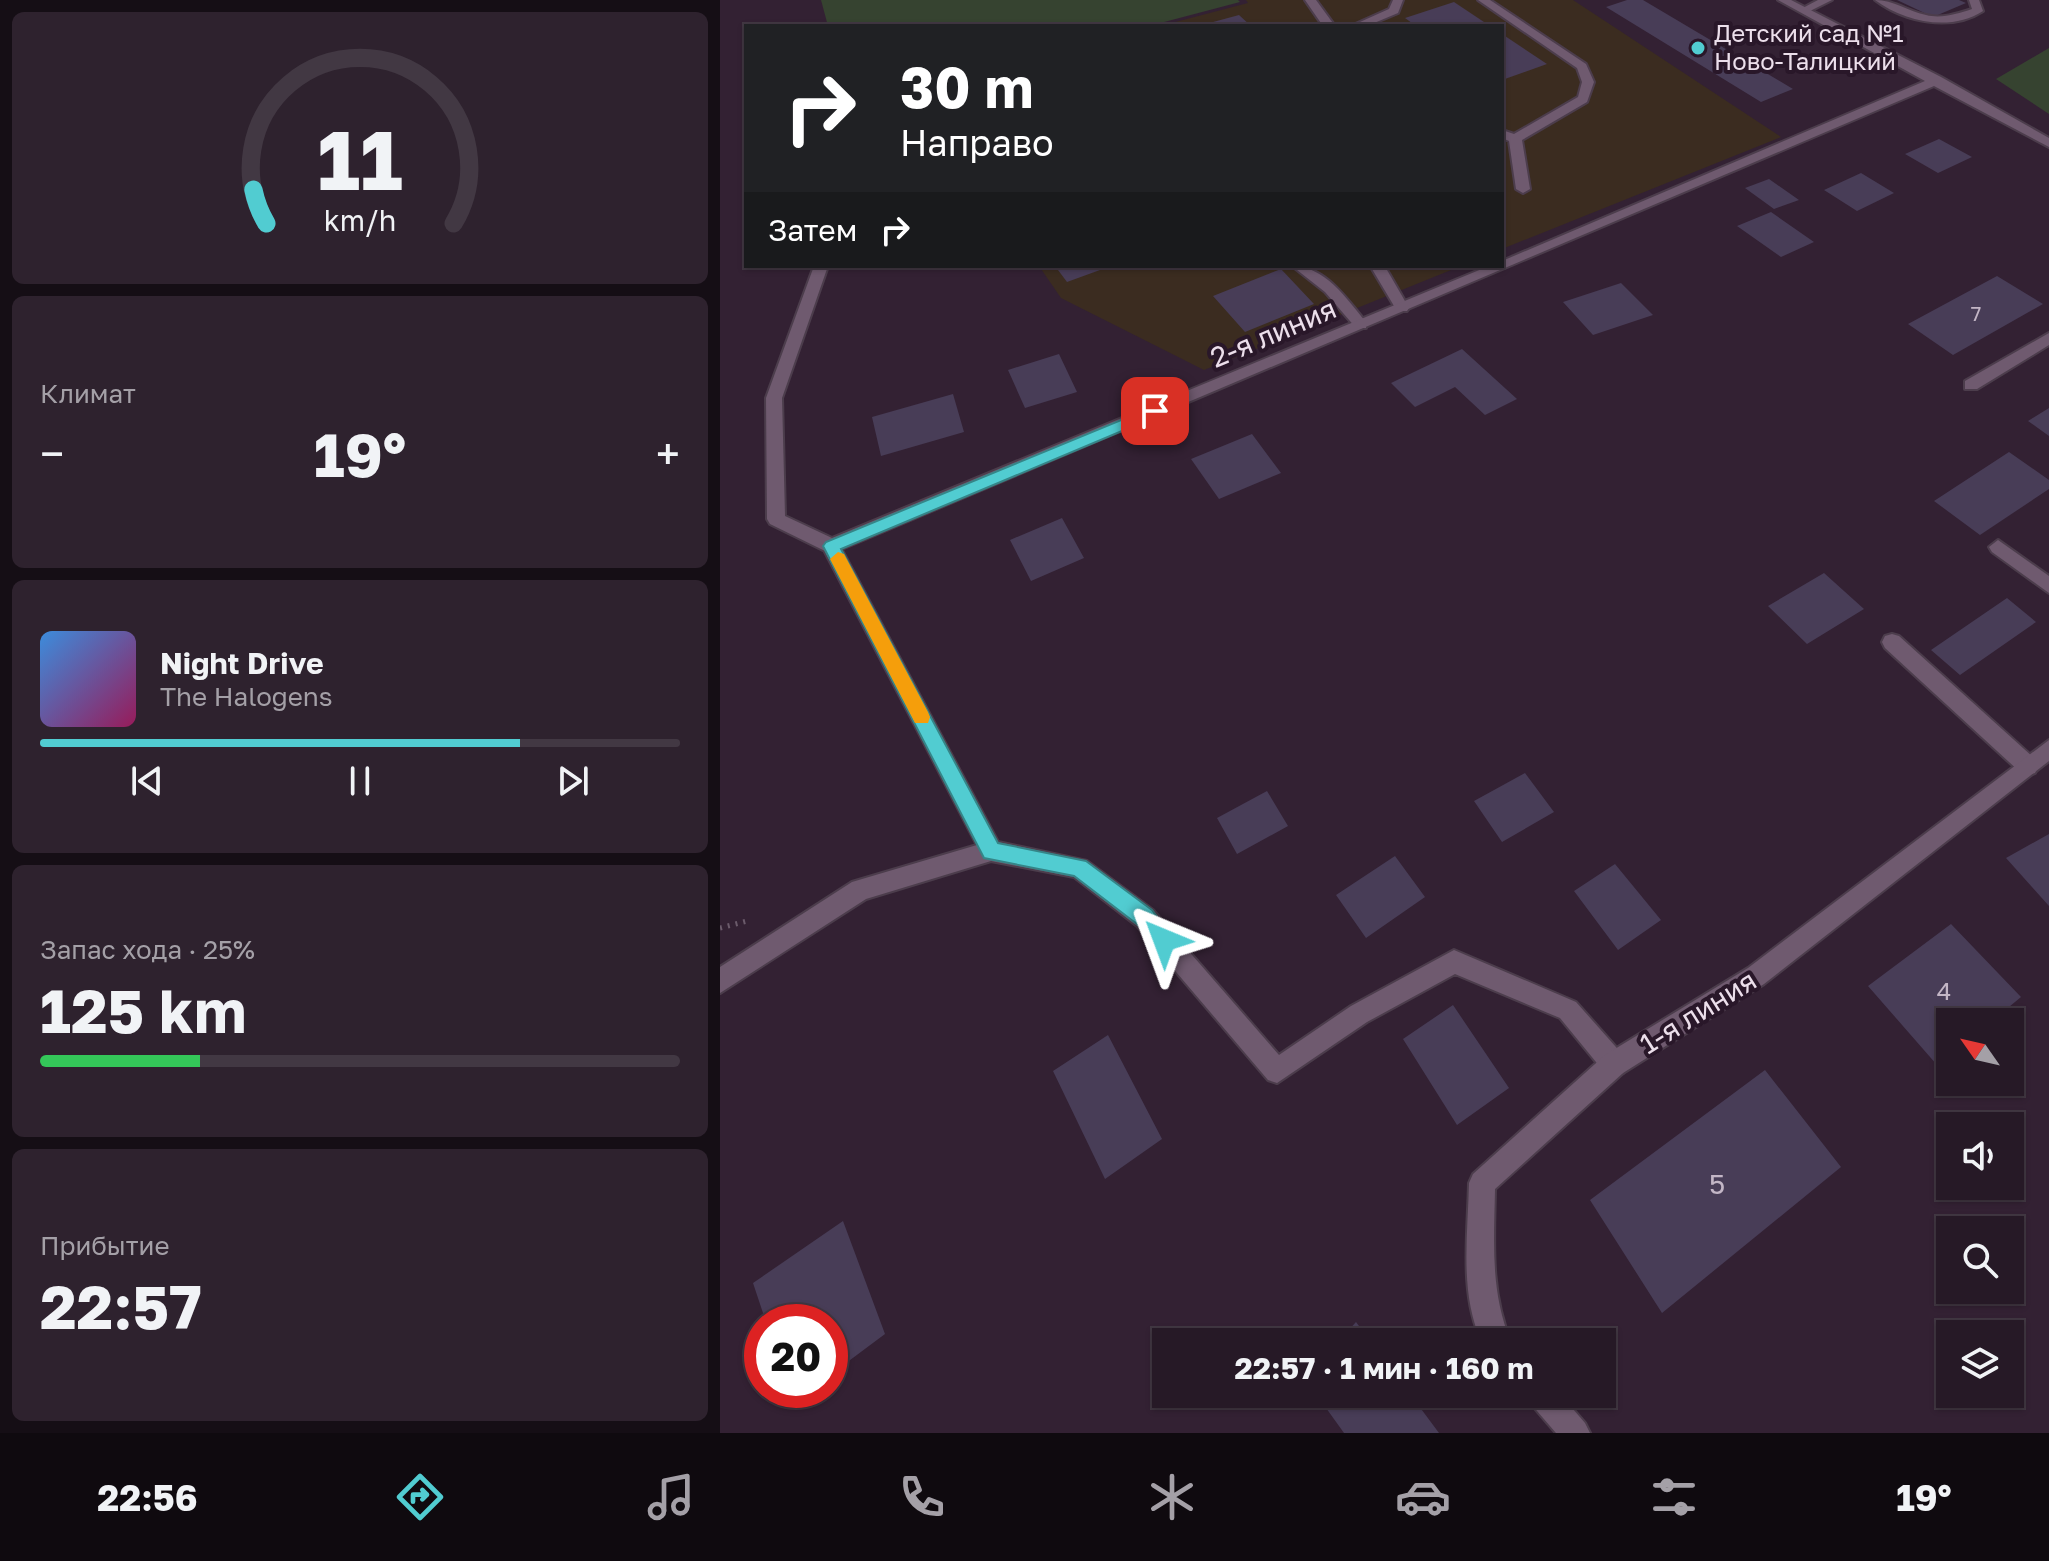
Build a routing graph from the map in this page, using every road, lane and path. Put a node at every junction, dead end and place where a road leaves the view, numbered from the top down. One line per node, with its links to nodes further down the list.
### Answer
1 (1310, 0): 9 (street)
2 (1398, 0): 10 (street)
3 (1483, 0): 12 (street)
4 (1783, 0): 8 (street)
5 (1827, 0): 8 (street)
6 (1880, 0): 7 (street)
7 (1974, 0)
8 (1804, 10): 11 (street)
9 (1328, 24)
10 (1362, 24)
11 (1937, 80): 13 (street); 15 (street, 2-я линия)
12 (1508, 137): 14 (street)
13 (2049, 143)
14 (1523, 189)
15 (1504, 265)
16 (820, 268): 24 (street)
17 (1302, 268): 21 (street)
18 (1380, 268): 20 (street)
19 (1497, 268): 20 (street, 2-я линия)
20 (1402, 308): 21 (street, 2-я линия)
21 (1361, 325): 24 (street, 2-я линия)
22 (2049, 338): 23 (street)
23 (1971, 385)
24 (831, 546): 30 (street)
25 (1998, 547): 26 (street)
26 (2049, 586)
27 (1892, 642): 29 (street)
28 (2049, 749): 29 (street, 1-я линия)
29 (2028, 766): 32 (street, 1-я линия)
30 (991, 851): 31 (street); 32 (street)
31 (720, 981)
32 (1614, 1064): 33 (street, 1-я линия)
33 (1489, 1328)
34 (1553, 1408): 35 (street)
35 (1575, 1433)

